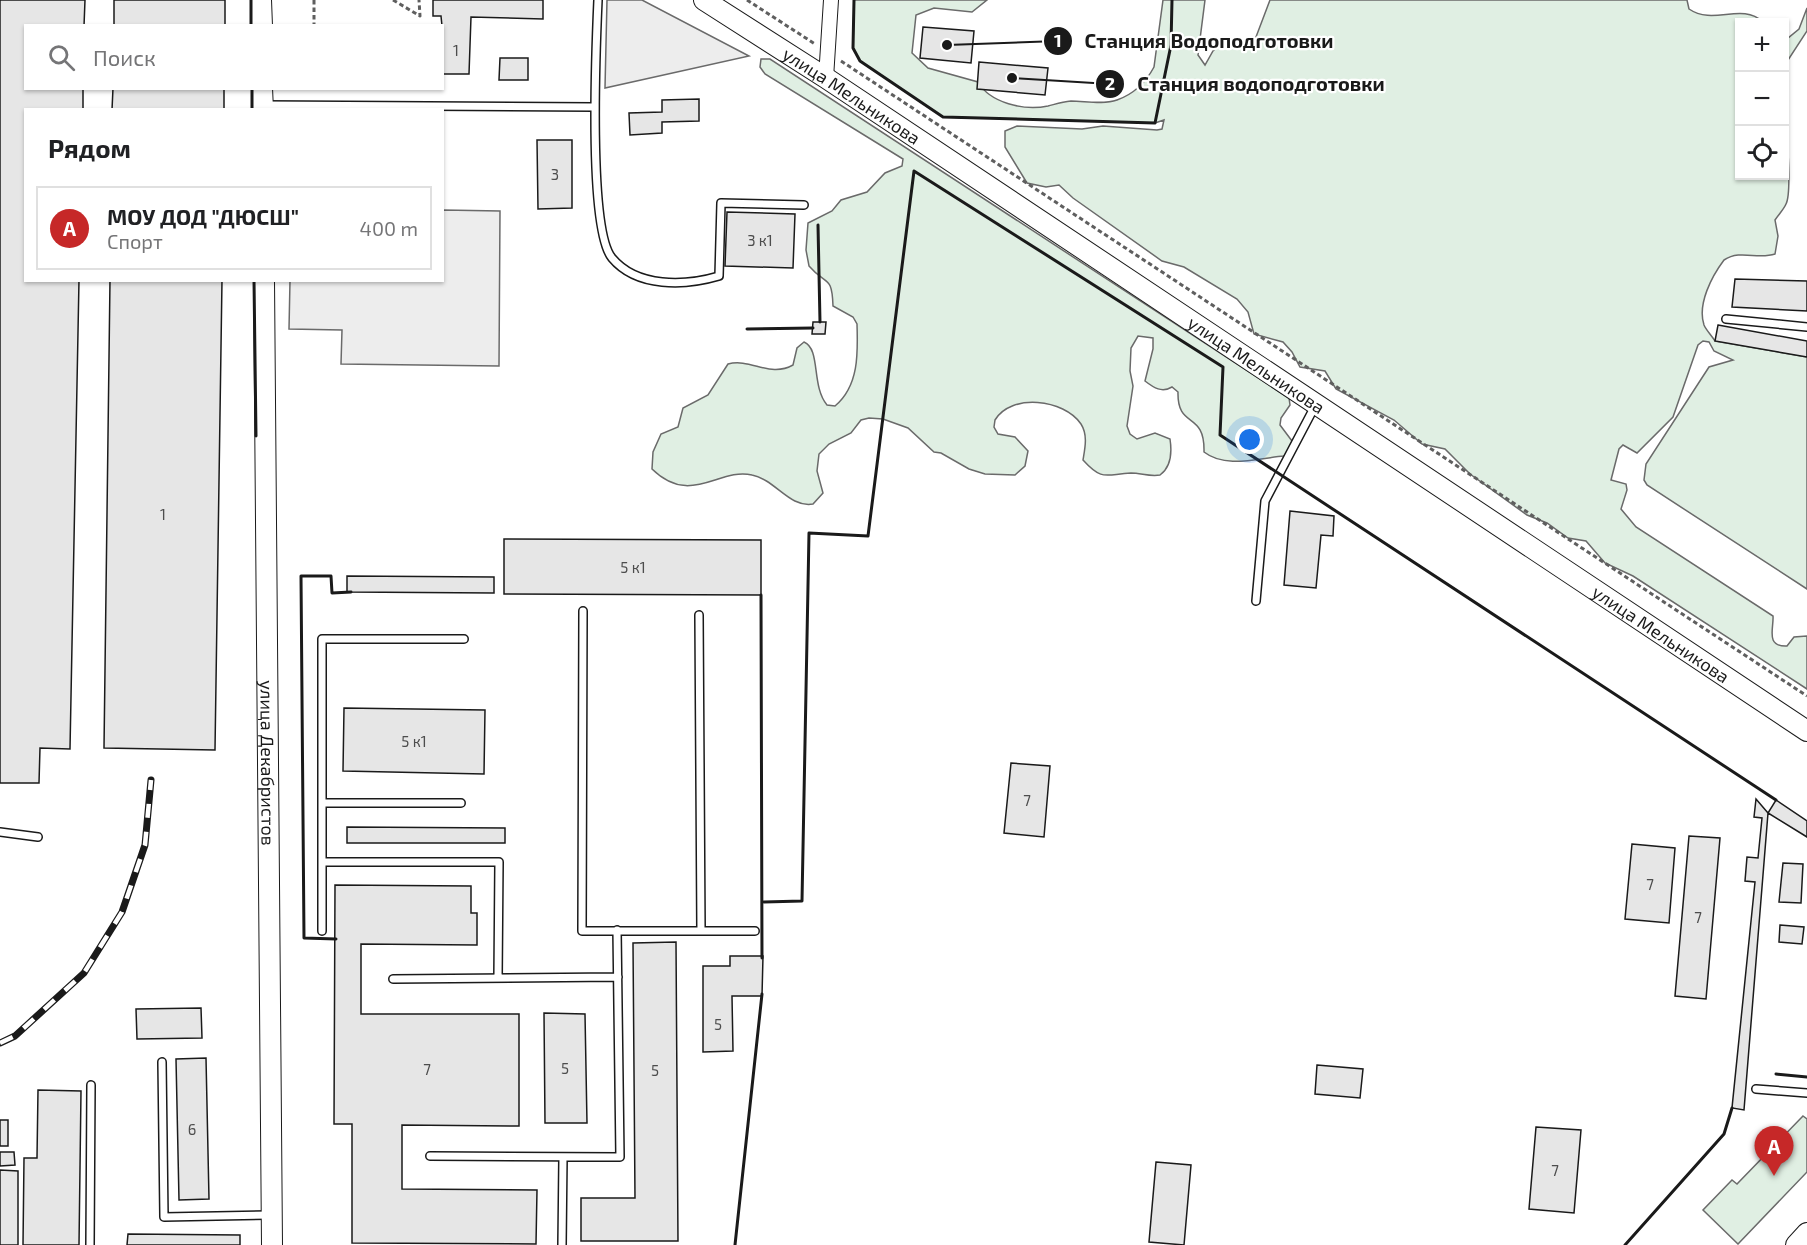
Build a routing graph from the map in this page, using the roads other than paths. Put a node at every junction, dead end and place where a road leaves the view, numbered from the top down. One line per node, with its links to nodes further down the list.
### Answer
1 (261, 0): 5 (street)
2 (598, 0): 8 (lane)
3 (704, 0): 6 (street, улица Мельникова)
4 (831, 0): 6 (street)
5 (262, 24)
6 (826, 78): 13 (street, улица Мельникова)
7 (263, 101): 8 (lane)
8 (594, 107): 9 (lane)
9 (804, 205)
10 (264, 282): 37 (street, улица Декабристов)
11 (1726, 320): 12 (lane)
12 (1807, 327)
13 (1317, 404): 14 (lane); 18 (street, улица Мельникова)
14 (1256, 601)
15 (582, 611): 24 (lane)
16 (699, 615): 26 (lane)
17 (464, 639): 19 (lane)
18 (1807, 731)
19 (322, 803): 20 (lane); 23 (lane)
20 (461, 803)
21 (0, 832): 22 (lane)
22 (38, 837)
23 (322, 862): 25 (lane); 29 (lane)
24 (617, 930): 26 (lane); 28 (lane)
25 (322, 931)
26 (701, 931): 27 (lane)
27 (755, 931)
28 (618, 977): 29 (lane); 36 (lane)
29 (498, 978): 30 (lane)
30 (393, 979)
31 (162, 1062): 37 (lane)
32 (91, 1085): 39 (lane)
33 (1755, 1089): 34 (lane)
34 (1807, 1093)
35 (430, 1156): 36 (lane)
36 (563, 1157): 41 (lane)
37 (271, 1215): 40 (street, улица Декабристов)
38 (1807, 1233): 42 (street)
39 (90, 1245)
40 (272, 1245)
41 (562, 1245)
42 (1796, 1245)

